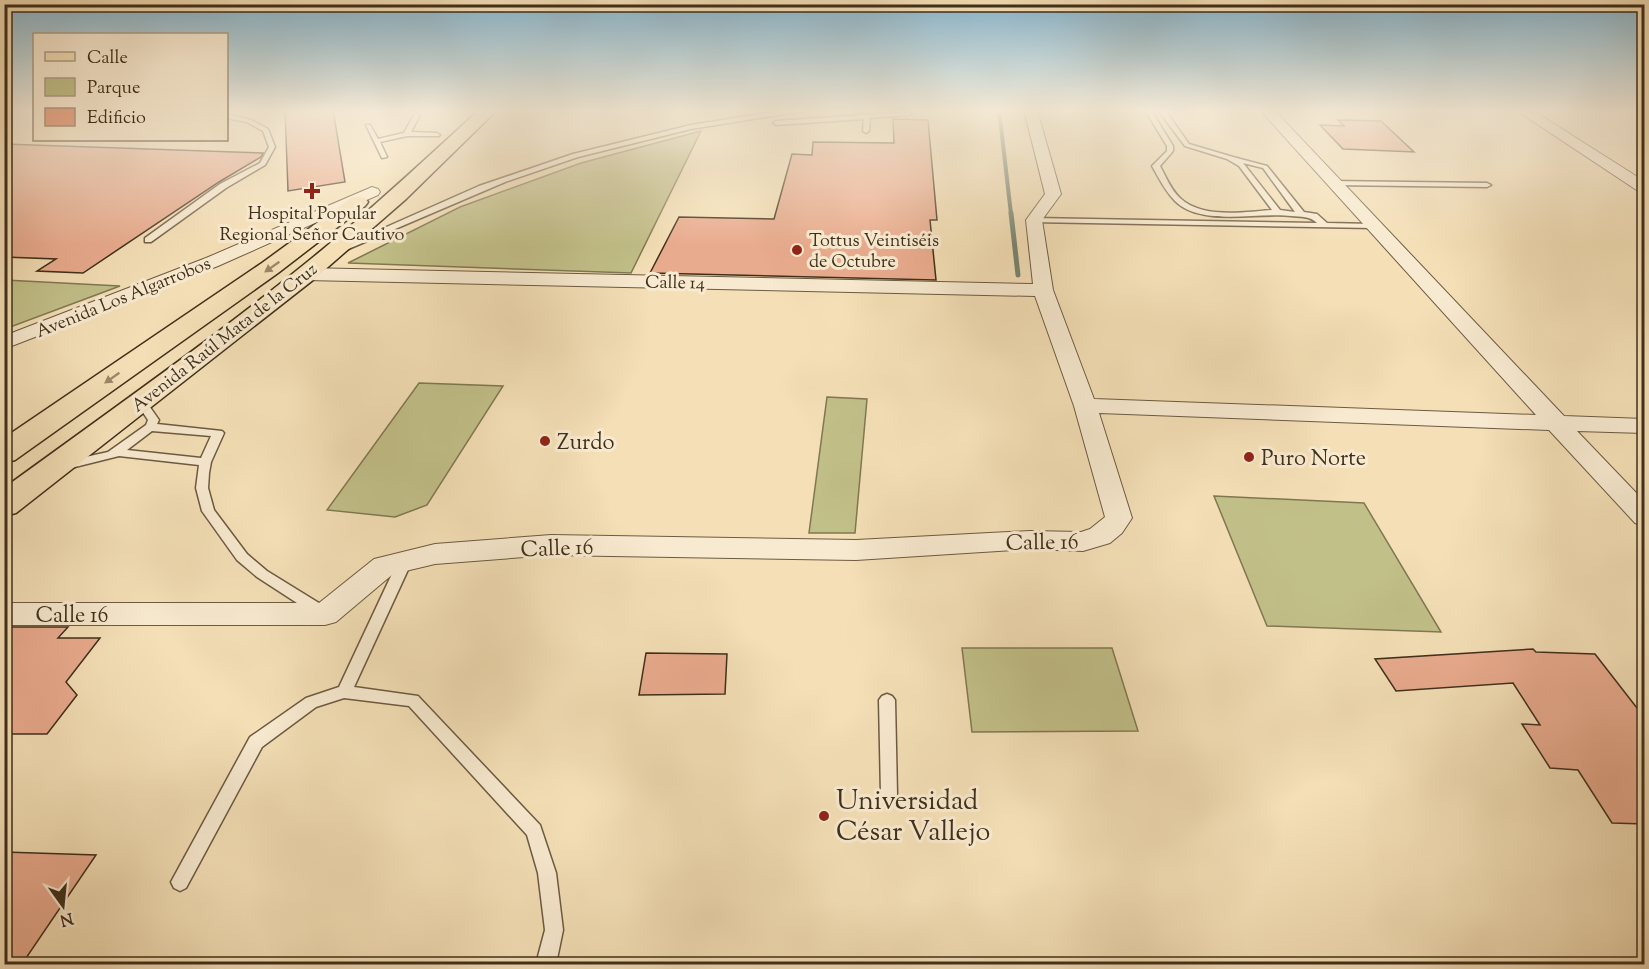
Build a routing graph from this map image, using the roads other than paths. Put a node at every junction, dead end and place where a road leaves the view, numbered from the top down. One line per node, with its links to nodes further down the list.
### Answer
1 (268, 155): 22 (lane)
2 (383, 155): 11 (lane)
3 (419, 155): 16 (main road, Avenida Raúl Mata de la Cruz)
4 (426, 155): 23 (main road, Avenida Raúl Mata de la Cruz)
5 (582, 155): 23 (lane)
6 (1042, 155): 19 (street)
7 (1166, 155): 17 (lane)
8 (1218, 155): 12 (lane)
9 (1308, 155): 13 (street)
10 (1593, 155): 15 (street)
11 (384, 158)
12 (1229, 158): 17 (lane); 18 (lane)
13 (1333, 183): 14 (lane); 21 (street)
14 (1487, 185)
15 (1644, 188)
16 (372, 192): 26 (street, Avenida Los Algarrobos); 32 (main road, Avenida Raúl Mata de la Cruz, one-way to 32)
17 (1278, 212): 18 (lane)
18 (1300, 213): 20 (lane)
19 (1034, 220): 20 (lane); 25 (street)
20 (1325, 225): 21 (lane)
21 (1373, 226): 29 (street)
22 (148, 240)
23 (331, 253): 24 (main road, Avenida Raúl Mata de la Cruz)
24 (306, 274): 25 (street, Calle 14); 28 (main road, Avenida Raúl Mata de la Cruz)
25 (1043, 290): 27 (street)
26 (4, 343)
27 (1085, 406): 29 (street); 37 (street, Calle 16)
28 (145, 415): 31 (lane); 33 (lane); 34 (main road, Avenida Raúl Mata de la Cruz)
29 (1555, 421): 30 (street); 36 (street)
30 (1644, 426)
31 (117, 452): 33 (lane); 34 (lane)
32 (4, 453)
33 (205, 462): 39 (lane)
34 (55, 468): 35 (main road, Avenida Raúl Mata de la Cruz)
35 (4, 506)
36 (1640, 508)
37 (405, 561): 39 (street, Calle 16); 40 (lane)
38 (4, 614): 39 (street, Calle 16)
39 (325, 614)
40 (344, 692): 43 (lane); 44 (lane)
41 (887, 700): 42 (lane)
42 (889, 794)
43 (180, 882)
44 (546, 964)

